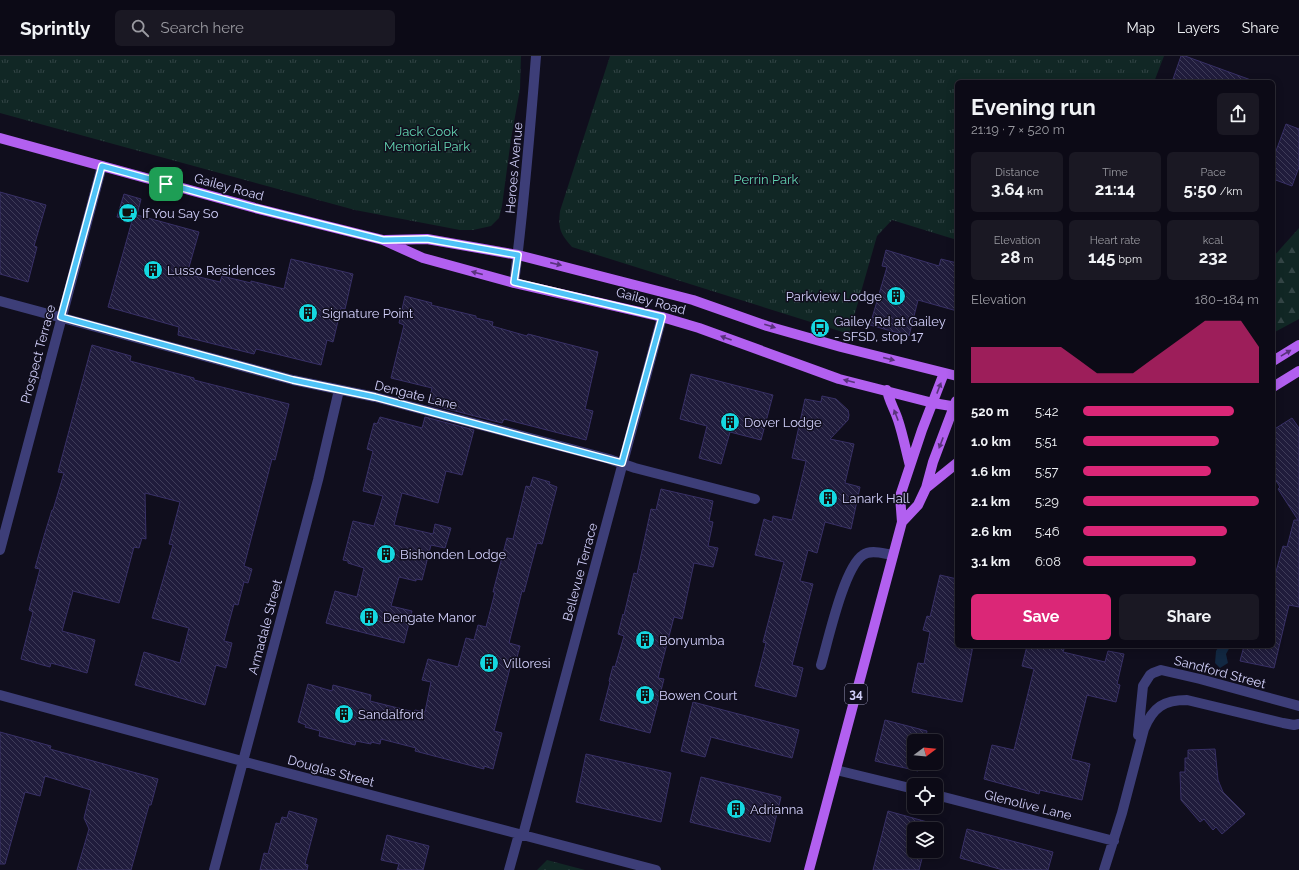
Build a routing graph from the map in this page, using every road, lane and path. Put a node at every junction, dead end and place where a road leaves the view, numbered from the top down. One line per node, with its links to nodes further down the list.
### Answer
1 (536, 56): 5 (street, Heroes Avenue)
2 (0, 138): 3 (main road, Gailey Road)
3 (102, 166): 4 (main road, Gailey Road); 8 (street, Prospect Terrace)
4 (383, 240): 5 (main road, Gailey Road); 6 (main road, Gailey Road, one-way to 4)
5 (518, 255): 6 (street, Heroes Avenue); 13 (main road, Gailey Road, one-way to 13)
6 (514, 282): 9 (main road, Gailey Road)
7 (0, 300): 8 (street, Dengate Lane)
8 (61, 317): 16 (street, Dengate Lane); 27 (street, Prospect Terrace)
9 (662, 317): 17 (main road, Gailey Road, one-way to 9); 21 (street, Bellevue Terrace)
10 (1299, 345): 11 (main road, one-way to 10)
11 (1275, 360)
12 (1299, 371): 15 (main road)
13 (944, 373): 14 (main road, Gailey Road); 18 (main road, 34, one-way to 13)
14 (955, 376)
15 (1275, 386)
16 (339, 390): 21 (street, Dengate Lane); 33 (street, Armadale Street)
17 (886, 390): 18 (main road, Gailey Road); 23 (main road, one-way to 17)
18 (933, 403): 19 (main road, Gailey Road); 23 (main road, 34)
19 (955, 404)
20 (955, 407): 24 (main road, one-way to 24)
21 (622, 463): 25 (street, Dengate Lane); 38 (street, Bellevue Terrace)
22 (955, 465): 24 (main road, 34)
23 (910, 466): 26 (main road, 34)
24 (926, 488): 26 (main road, 34)
25 (755, 499)
26 (902, 522): 28 (main road, 34)
27 (0, 550)
28 (893, 555): 29 (street); 35 (main road, 34)
29 (821, 665)
30 (0, 695): 33 (street, Douglas Street)
31 (1299, 706): 34 (street, Sandford Street)
32 (1299, 724): 34 (street, Sandford Street)
33 (243, 761): 38 (street, Douglas Street); 40 (street, Armadale Street)
34 (1136, 761): 39 (street, Sandford Street)
35 (836, 770): 36 (street); 43 (main road, 34)
36 (907, 787)
37 (943, 797): 39 (street, Glenolive Lane)
38 (521, 834): 41 (street, Bellevue Terrace); 42 (street, Douglas Street)
39 (1114, 841): 44 (street, Sandford Street)
40 (214, 870)
41 (509, 870)
42 (656, 870)
43 (809, 870)
44 (1104, 870)

